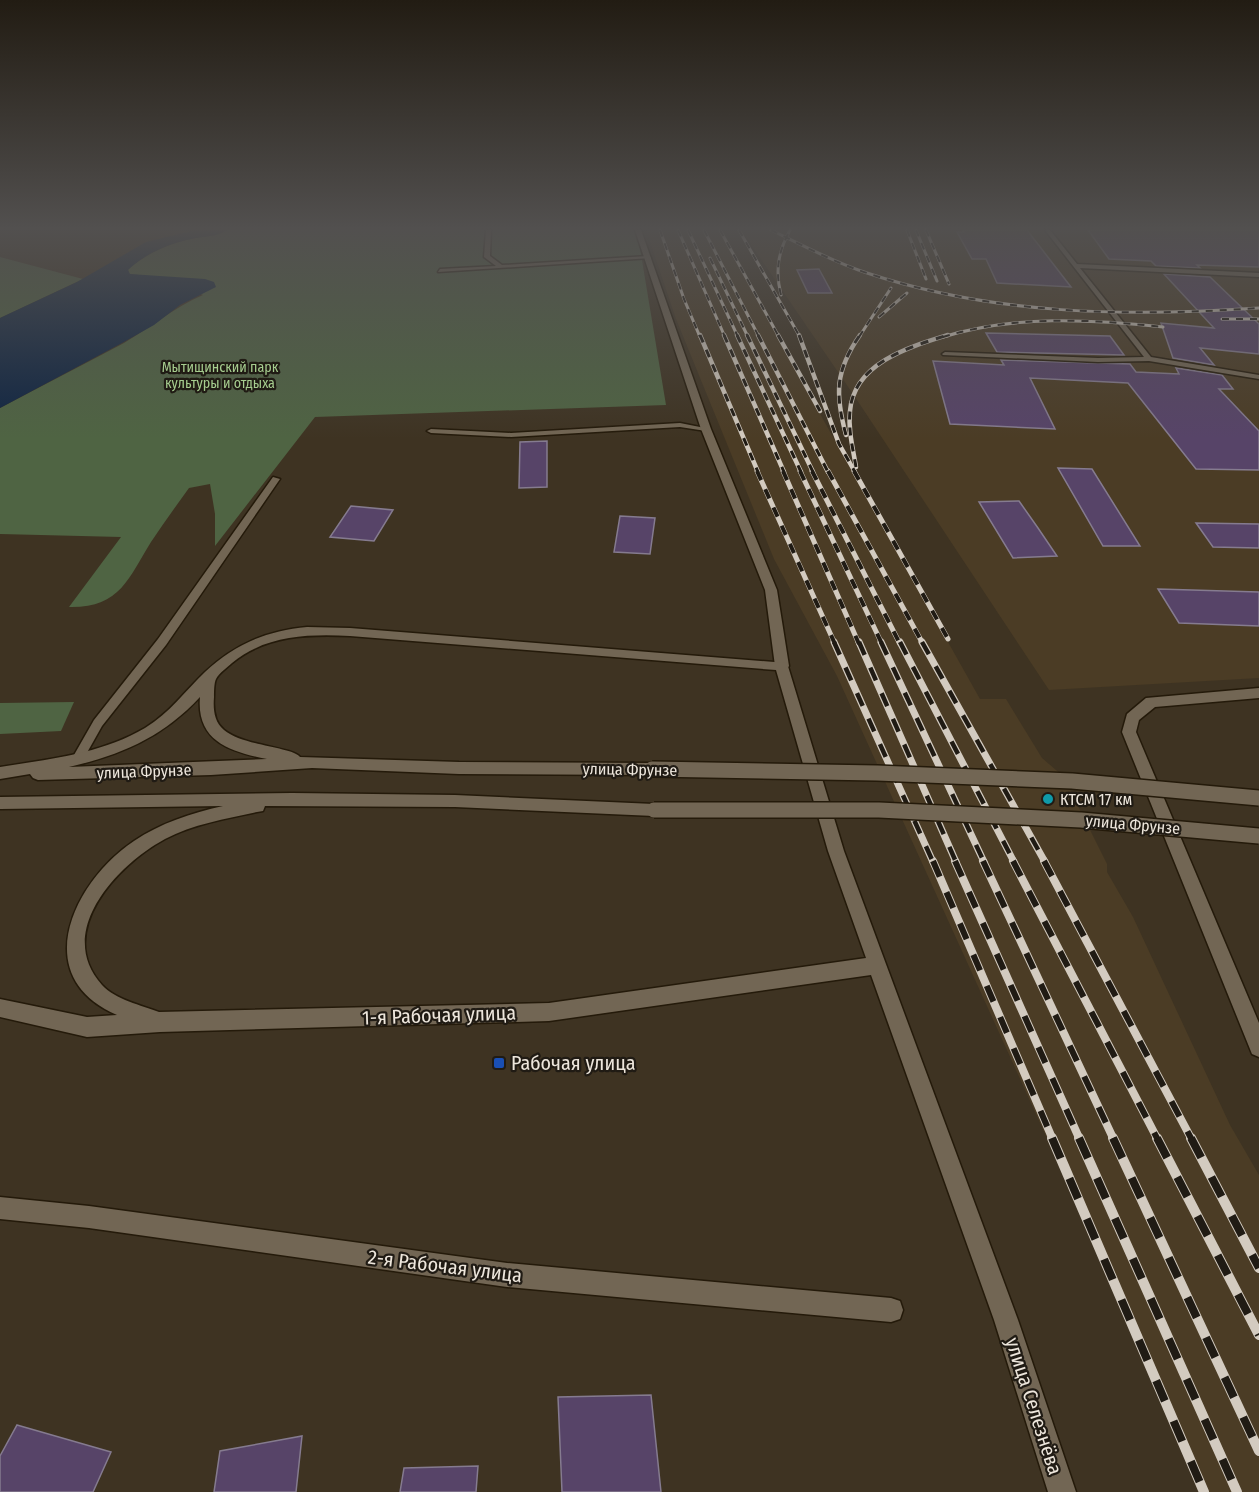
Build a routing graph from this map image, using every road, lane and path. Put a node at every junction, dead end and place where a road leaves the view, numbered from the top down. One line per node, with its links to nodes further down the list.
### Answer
1 (662, 300): 6 (main road, улица Селезнёва)
2 (1102, 300): 4 (lane)
3 (945, 354): 4 (lane)
4 (1149, 358): 5 (lane)
5 (1259, 377)
6 (706, 429): 7 (lane); 9 (main road, улица Селезнёва)
7 (431, 431)
8 (276, 479): 12 (lane)
9 (782, 666): 10 (main road); 19 (main road, улица Селезнёва)
10 (209, 676): 13 (main road); 14 (main road)
11 (1259, 693): 22 (main road)
12 (80, 755)
13 (312, 762): 14 (main road, улица Фрунзе); 15 (main road, улица Фрунзе, bridge)
14 (0, 774)
15 (1259, 798)
16 (292, 799): 17 (main road, улица Фрунзе); 18 (main road, улица Фрунзе, bridge); 21 (main road)
17 (0, 803)
18 (1259, 836)
19 (877, 965): 21 (main road, 1-я Рабочая улица); 25 (main road, улица Селезнёва)
20 (0, 1008): 21 (main road, 1-я Рабочая улица)
21 (160, 1022)
22 (1259, 1047)
23 (0, 1208): 24 (main road, 2-я Рабочая улица)
24 (891, 1310)
25 (1062, 1492)

